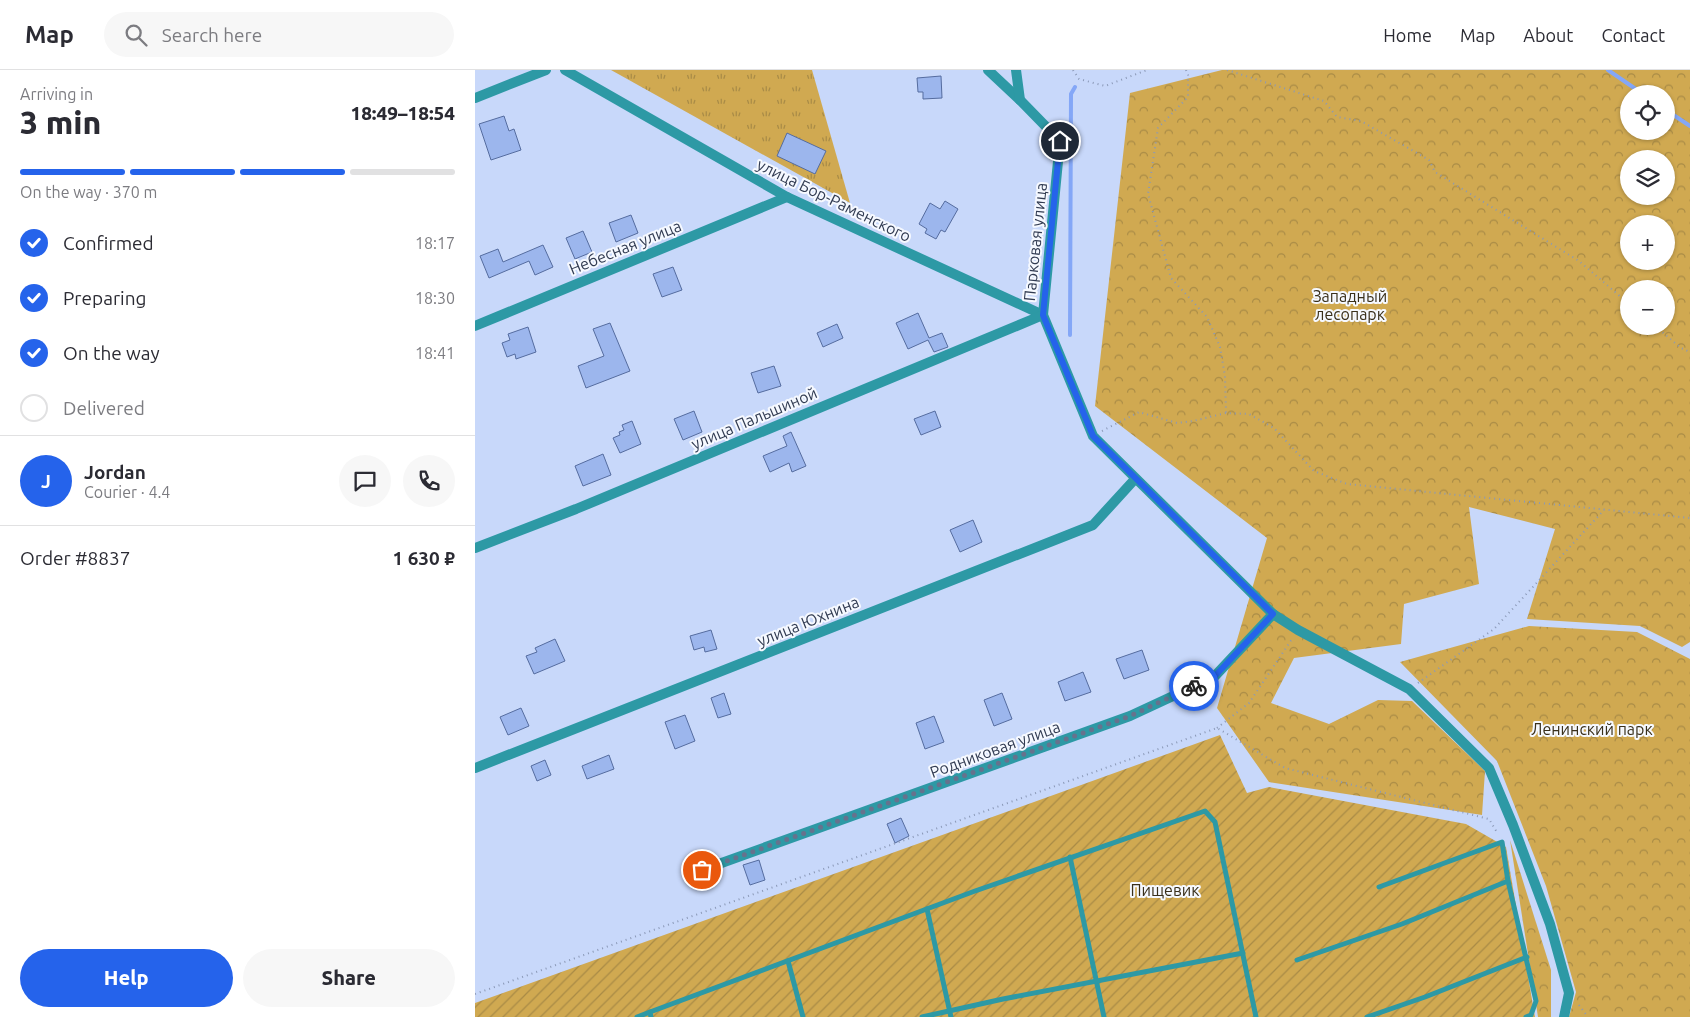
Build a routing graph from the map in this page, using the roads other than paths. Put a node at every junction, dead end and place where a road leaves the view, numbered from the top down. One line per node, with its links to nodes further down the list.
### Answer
1 (546, 70): 5 (street)
2 (565, 70): 7 (street, улица Бор-Раменского)
3 (988, 70): 6 (street)
4 (1016, 70): 6 (street)
5 (475, 98)
6 (1020, 100): 8 (street, Парковая улица)
7 (787, 197): 8 (street, улица Бор-Раменского); 9 (street, Небесная улица)
8 (1043, 315): 10 (street); 11 (street, улица Пальшиной)
9 (475, 326)
10 (1135, 479): 12 (street); 13 (street, улица Юхнина)
11 (475, 548)
12 (1273, 614): 15 (street, Родниковая улица); 33 (street)
13 (475, 768)
14 (1071, 858): 18 (lane); 19 (lane); 23 (lane)
15 (702, 870)
16 (1508, 880): 17 (lane); 20 (lane); 21 (lane)
17 (1379, 887)
18 (927, 909): 22 (lane); 24 (lane)
19 (1243, 953): 23 (lane); 30 (lane)
20 (1527, 958): 31 (lane); 32 (lane)
21 (1297, 960)
22 (788, 961): 25 (lane); 27 (lane)
23 (1096, 981): 24 (lane); 29 (lane)
24 (950, 1014): 28 (lane)
25 (650, 1015): 26 (lane)
26 (637, 1017)
27 (803, 1017)
28 (922, 1017)
29 (1104, 1017)
30 (1256, 1017)
31 (1367, 1017)
32 (1526, 1017)
33 (1563, 1017)

